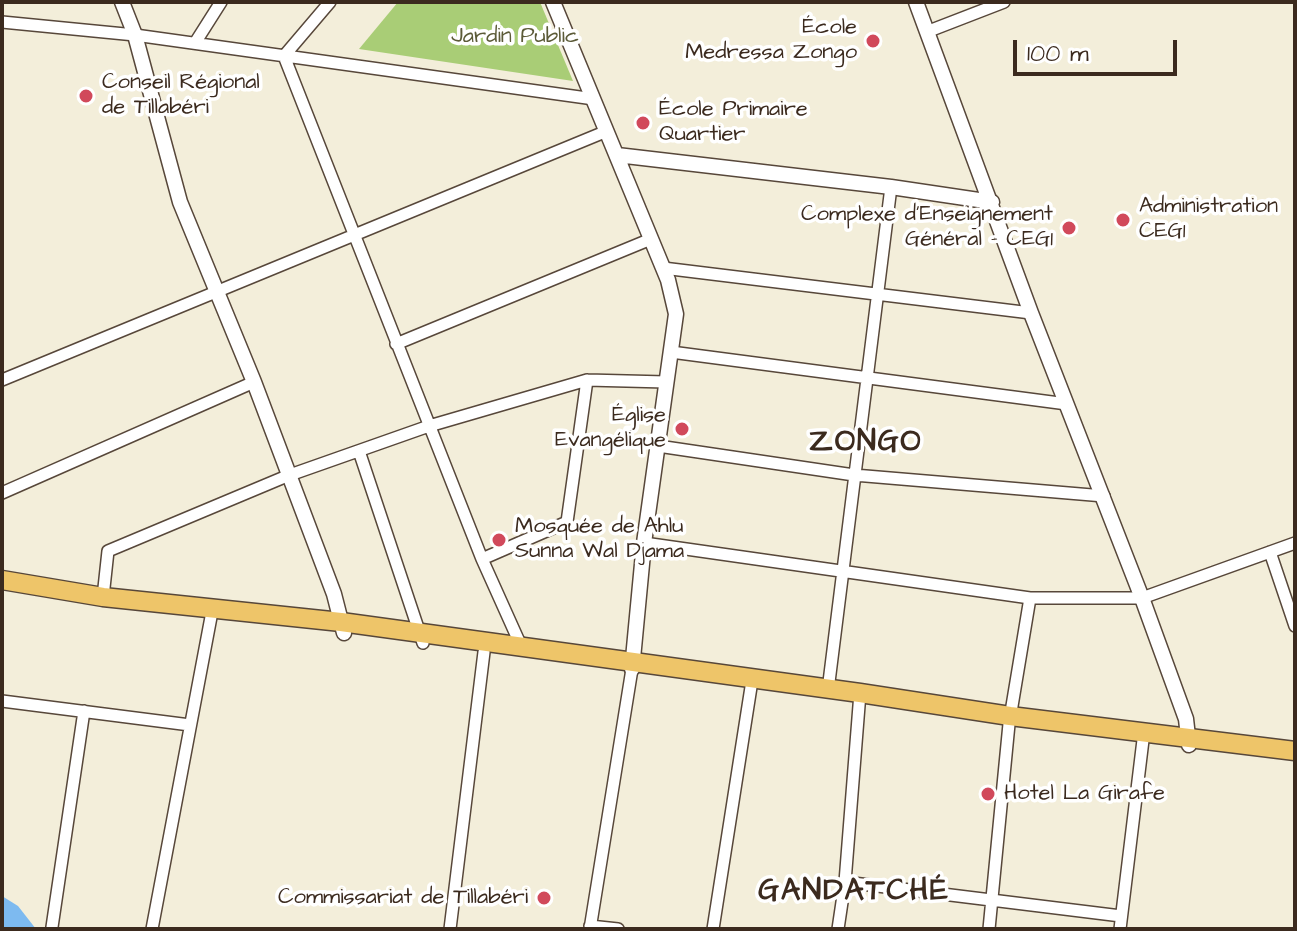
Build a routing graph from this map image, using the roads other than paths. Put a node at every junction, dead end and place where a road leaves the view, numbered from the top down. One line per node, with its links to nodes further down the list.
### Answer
1 (122, 2): 9 (street)
2 (221, 2): 10 (street)
3 (330, 2): 11 (street)
4 (553, 2): 12 (street)
5 (916, 2): 8 (street)
6 (1004, 2): 8 (street)
7 (2, 22): 9 (street)
8 (929, 31): 16 (street)
9 (135, 35): 10 (street); 20 (street)
10 (195, 43): 11 (street)
11 (284, 56): 12 (street); 17 (street)
12 (594, 99): 13 (street)
13 (607, 131): 14 (street); 17 (street)
14 (617, 155): 15 (street); 18 (street)
15 (891, 187): 16 (street); 21 (street)
16 (992, 202): 22 (street)
17 (353, 235): 20 (street); 23 (street)
18 (651, 239): 19 (street); 23 (street)
19 (663, 268): 21 (street); 24 (street)
20 (215, 292): 26 (street); 28 (street)
21 (877, 293): 22 (street); 25 (street)
22 (1031, 313): 30 (street)
23 (396, 344): 31 (street)
24 (671, 352): 25 (street); 29 (street)
25 (867, 377): 30 (street); 34 (street)
26 (2, 380)
27 (587, 380): 29 (street); 31 (street); 41 (street)
28 (254, 382): 35 (street); 36 (street)
29 (666, 382): 32 (street)
30 (1067, 404): 37 (street)
31 (429, 426): 33 (street); 41 (street)
32 (658, 446): 34 (street); 38 (street)
33 (359, 451): 35 (street); 51 (street)
34 (854, 475): 37 (street); 42 (street)
35 (287, 476): 45 (street); 50 (street)
36 (2, 493)
37 (1104, 496): 47 (street)
38 (644, 543): 42 (street); 54 (street)
39 (1295, 543): 40 (street)
40 (1270, 552): 47 (street); 49 (street)
41 (482, 559): 52 (street)
42 (843, 571): 46 (street); 56 (street)
43 (2, 580): 45 (main road)
44 (2, 591): 48 (main road)
45 (103, 597): 50 (main road)
46 (1030, 598): 47 (street); 60 (street)
47 (1142, 598): 63 (street)
48 (211, 617): 50 (main road); 61 (street)
49 (1295, 626)
50 (343, 627): 51 (main road)
51 (422, 639): 52 (main road); 53 (main road)
52 (522, 648): 54 (main road)
53 (484, 652): 54 (main road); 72 (street)
54 (633, 665): 55 (main road); 56 (main road); 70 (street)
55 (751, 687): 57 (main road); 74 (street)
56 (828, 690): 57 (main road)
57 (859, 697): 60 (main road); 66 (street)
58 (2, 701): 59 (street)
59 (84, 711): 61 (street); 69 (street)
60 (1009, 720): 62 (main road); 63 (main road); 67 (street)
61 (190, 725): 71 (street)
62 (1143, 740): 63 (main road); 68 (street)
63 (1189, 741): 64 (main road); 65 (main road)
64 (1295, 751)
65 (1295, 759)
66 (845, 882): 67 (street); 75 (street)
67 (993, 900): 68 (street); 76 (street)
68 (1121, 916): 77 (street)
69 (52, 927)
70 (590, 927): 73 (street)
71 (152, 929)
72 (450, 929)
73 (618, 929)
74 (713, 929)
75 (838, 929)
76 (989, 929)
77 (1120, 929)

